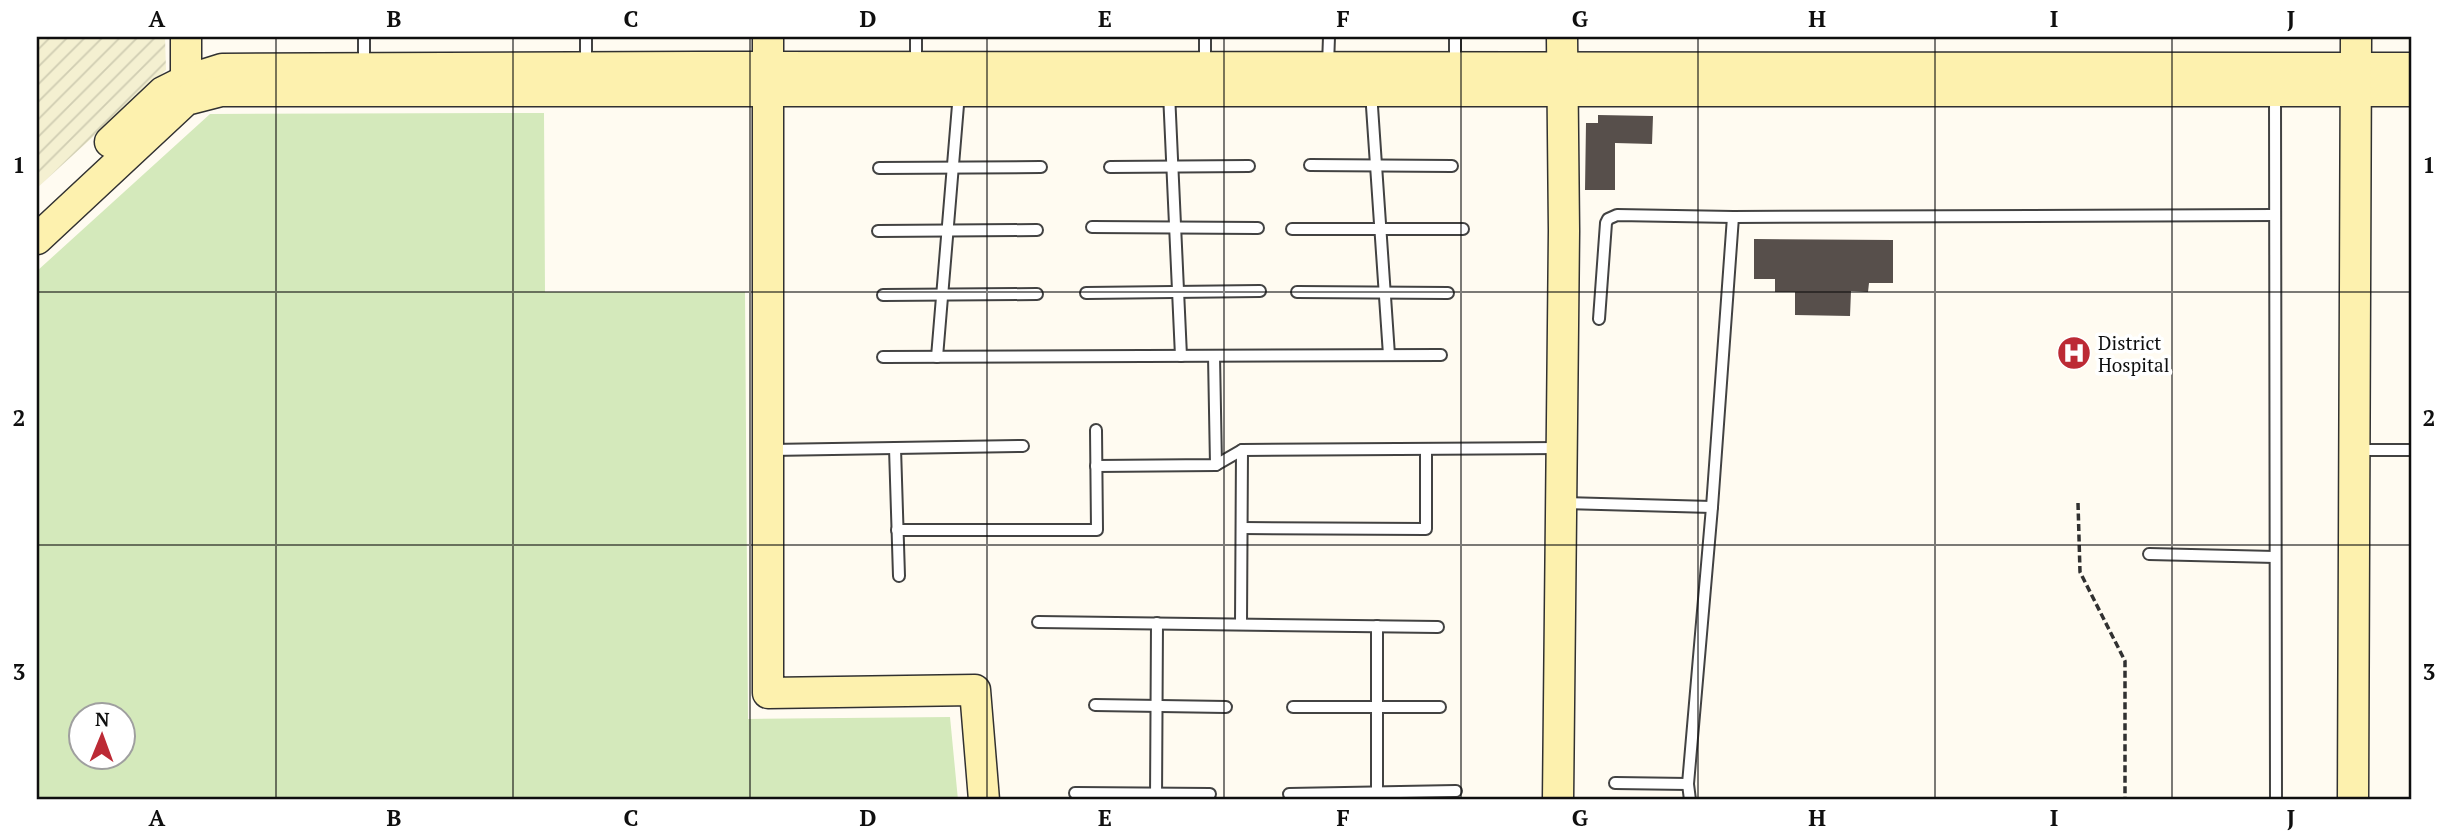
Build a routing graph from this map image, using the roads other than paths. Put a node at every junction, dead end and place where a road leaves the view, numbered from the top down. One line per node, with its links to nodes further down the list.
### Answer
1 (186, 37): 21 (street)
2 (364, 37): 16 (lane)
3 (586, 37): 11 (lane)
4 (768, 37): 18 (street)
5 (916, 37): 12 (lane)
6 (1205, 37): 13 (lane)
7 (1329, 37): 14 (lane)
8 (1455, 37): 15 (lane)
9 (1562, 37): 19 (street)
10 (2356, 37): 20 (street)
11 (586, 67): 16 (street); 18 (street)
12 (916, 67): 13 (street); 18 (street)
13 (1205, 67): 14 (street)
14 (1328, 67): 15 (street)
15 (1455, 67): 19 (street)
16 (364, 68): 21 (street)
17 (2411, 68): 20 (street)
18 (768, 78): 21 (street); 22 (street); 70 (street)
19 (1562, 79): 20 (street); 24 (street); 25 (street); 68 (street)
20 (2356, 79): 25 (street); 26 (street); 72 (street)
21 (186, 90): 36 (street); 48 (street)
22 (959, 90): 23 (street); 35 (lane)
23 (1169, 90): 24 (street); 29 (lane)
24 (1371, 90): 28 (lane)
25 (2275, 91): 37 (lane)
26 (2411, 91)
27 (1310, 165): 28 (lane)
28 (1376, 165): 31 (lane); 43 (lane)
29 (1173, 166): 30 (lane); 33 (lane); 40 (lane)
30 (1248, 166)
31 (1452, 166)
32 (1041, 167): 35 (lane)
33 (1110, 167)
34 (879, 168): 35 (lane)
35 (953, 168): 46 (lane)
36 (37, 212)
37 (2275, 215): 38 (lane); 81 (lane)
38 (1733, 217): 58 (lane); 77 (lane)
39 (1092, 227): 40 (lane)
40 (1175, 228): 41 (lane); 50 (lane)
41 (1258, 228)
42 (1292, 229): 43 (lane)
43 (1380, 229): 44 (lane); 53 (lane)
44 (1463, 229)
45 (1037, 230): 46 (lane)
46 (947, 231): 47 (lane); 57 (lane)
47 (878, 232)
48 (37, 239)
49 (1260, 291): 50 (lane)
50 (1178, 292): 52 (lane); 61 (lane)
51 (1297, 292): 53 (lane)
52 (1086, 293)
53 (1385, 293): 54 (lane); 59 (lane)
54 (1448, 293)
55 (1037, 294): 57 (lane)
56 (883, 295): 57 (lane)
57 (942, 295): 64 (lane)
58 (1599, 319)
59 (1389, 355): 60 (lane); 62 (lane)
60 (1441, 355)
61 (1181, 356): 62 (lane); 64 (lane)
62 (1214, 356): 74 (lane)
63 (883, 357): 64 (lane)
64 (937, 357)
65 (1096, 430): 75 (lane)
66 (1023, 446): 67 (lane)
67 (895, 448): 70 (lane); 79 (lane)
68 (1562, 448): 69 (lane); 76 (street)
69 (1426, 449): 71 (lane); 78 (lane)
70 (768, 450): 102 (street)
71 (1242, 450): 74 (lane); 78 (lane)
72 (2355, 450): 73 (lane); 106 (street)
73 (2411, 450)
74 (1216, 465): 75 (lane)
75 (1096, 466): 79 (lane)
76 (1561, 503): 77 (lane); 103 (street)
77 (1712, 507): 95 (lane)
78 (1242, 528): 85 (lane)
79 (897, 530): 82 (lane)
80 (2149, 554): 81 (lane)
81 (2276, 556): 105 (lane)
82 (899, 576)
83 (1038, 622): 84 (lane)
84 (1157, 624): 85 (lane); 89 (lane)
85 (1241, 624): 86 (lane)
86 (1377, 626): 87 (lane); 92 (lane)
87 (1438, 627)
88 (1095, 705): 89 (lane)
89 (1157, 706): 90 (lane); 100 (lane)
90 (1226, 706)
91 (1293, 707): 92 (lane)
92 (1377, 707): 93 (lane); 101 (lane)
93 (1440, 707)
94 (1615, 783): 95 (lane)
95 (1688, 783): 104 (lane)
96 (1456, 792): 101 (lane)
97 (1075, 793): 100 (lane)
98 (1210, 794): 100 (lane)
99 (1289, 794): 101 (lane)
100 (1156, 797)
101 (1377, 797)
102 (984, 800)
103 (1558, 800)
104 (1690, 800)
105 (2276, 800)
106 (2353, 800)

